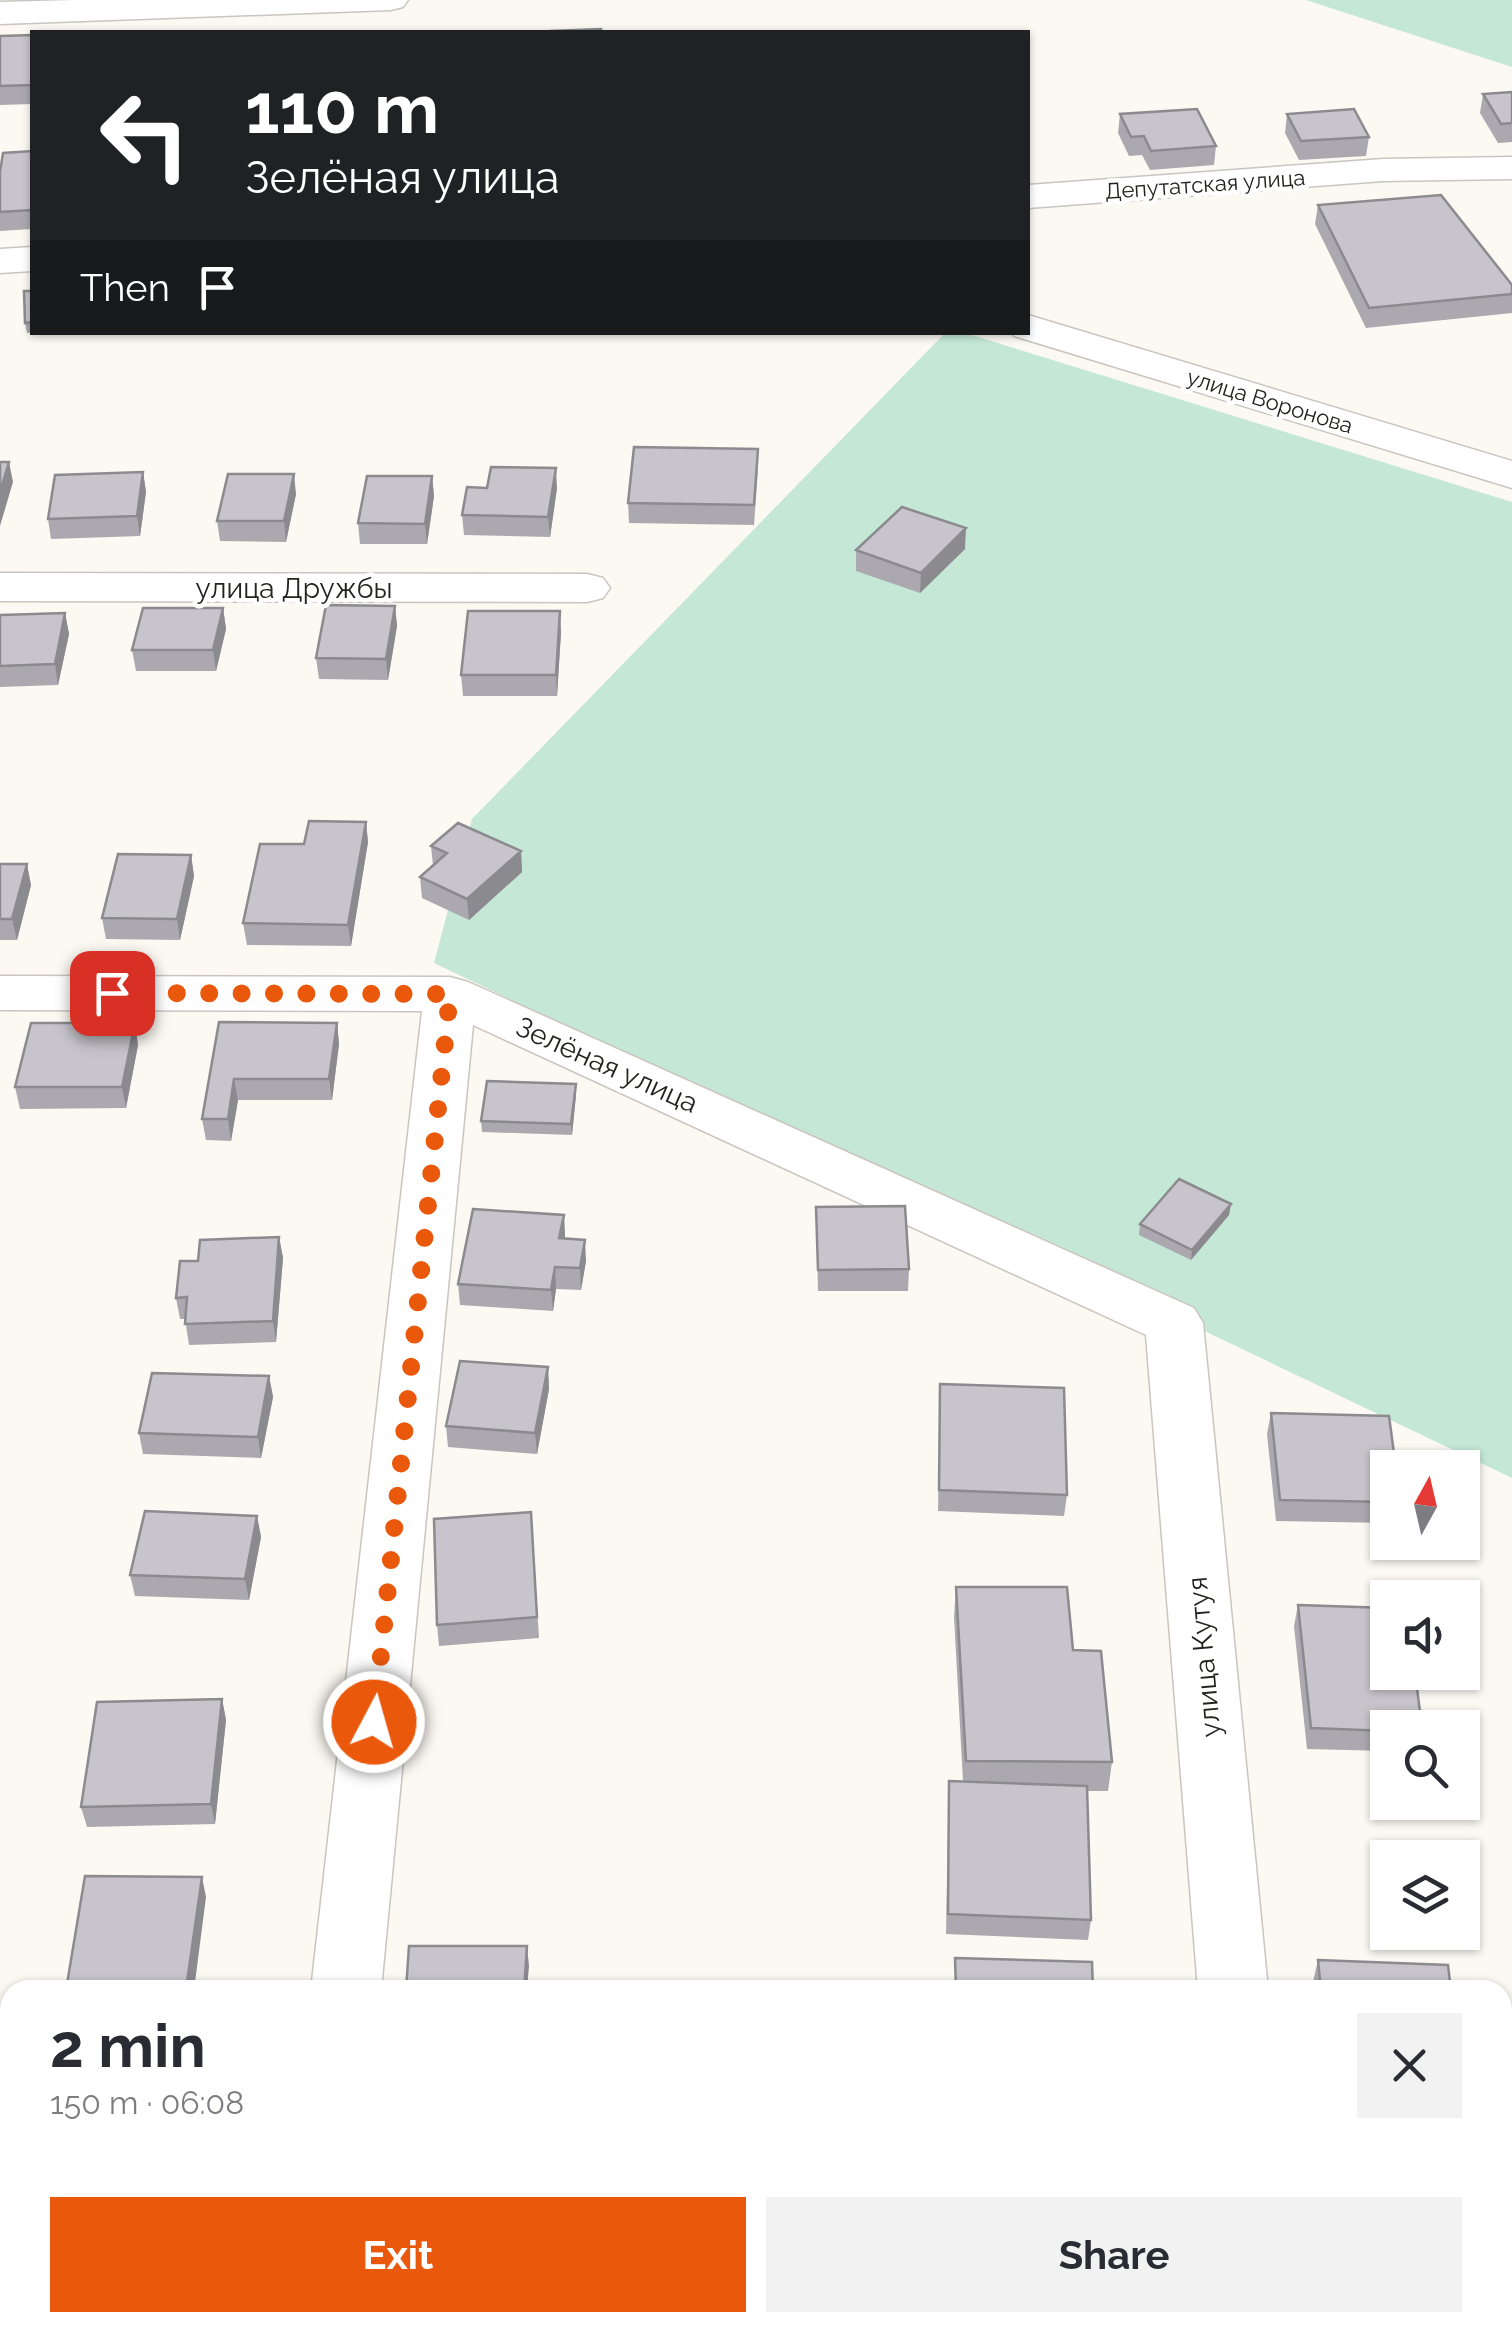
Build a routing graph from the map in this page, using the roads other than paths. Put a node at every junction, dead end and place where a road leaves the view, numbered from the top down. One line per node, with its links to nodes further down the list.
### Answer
1 (391, 0): 2 (street)
2 (0, 13)
3 (1512, 168): 4 (street, Депутатская улица)
4 (1030, 197)
5 (30, 259): 6 (street)
6 (0, 261)
7 (1030, 329): 8 (street, улица Воронова)
8 (1512, 475)
9 (0, 587): 10 (street, улица Дружбы)
10 (588, 588)
11 (0, 993): 12 (street, Зелёная улица)
12 (450, 994): 13 (street, Зелёная улица); 14 (street)
13 (1174, 1323): 15 (street, улица Кутуя)
14 (347, 1980)
15 (1232, 1980)

